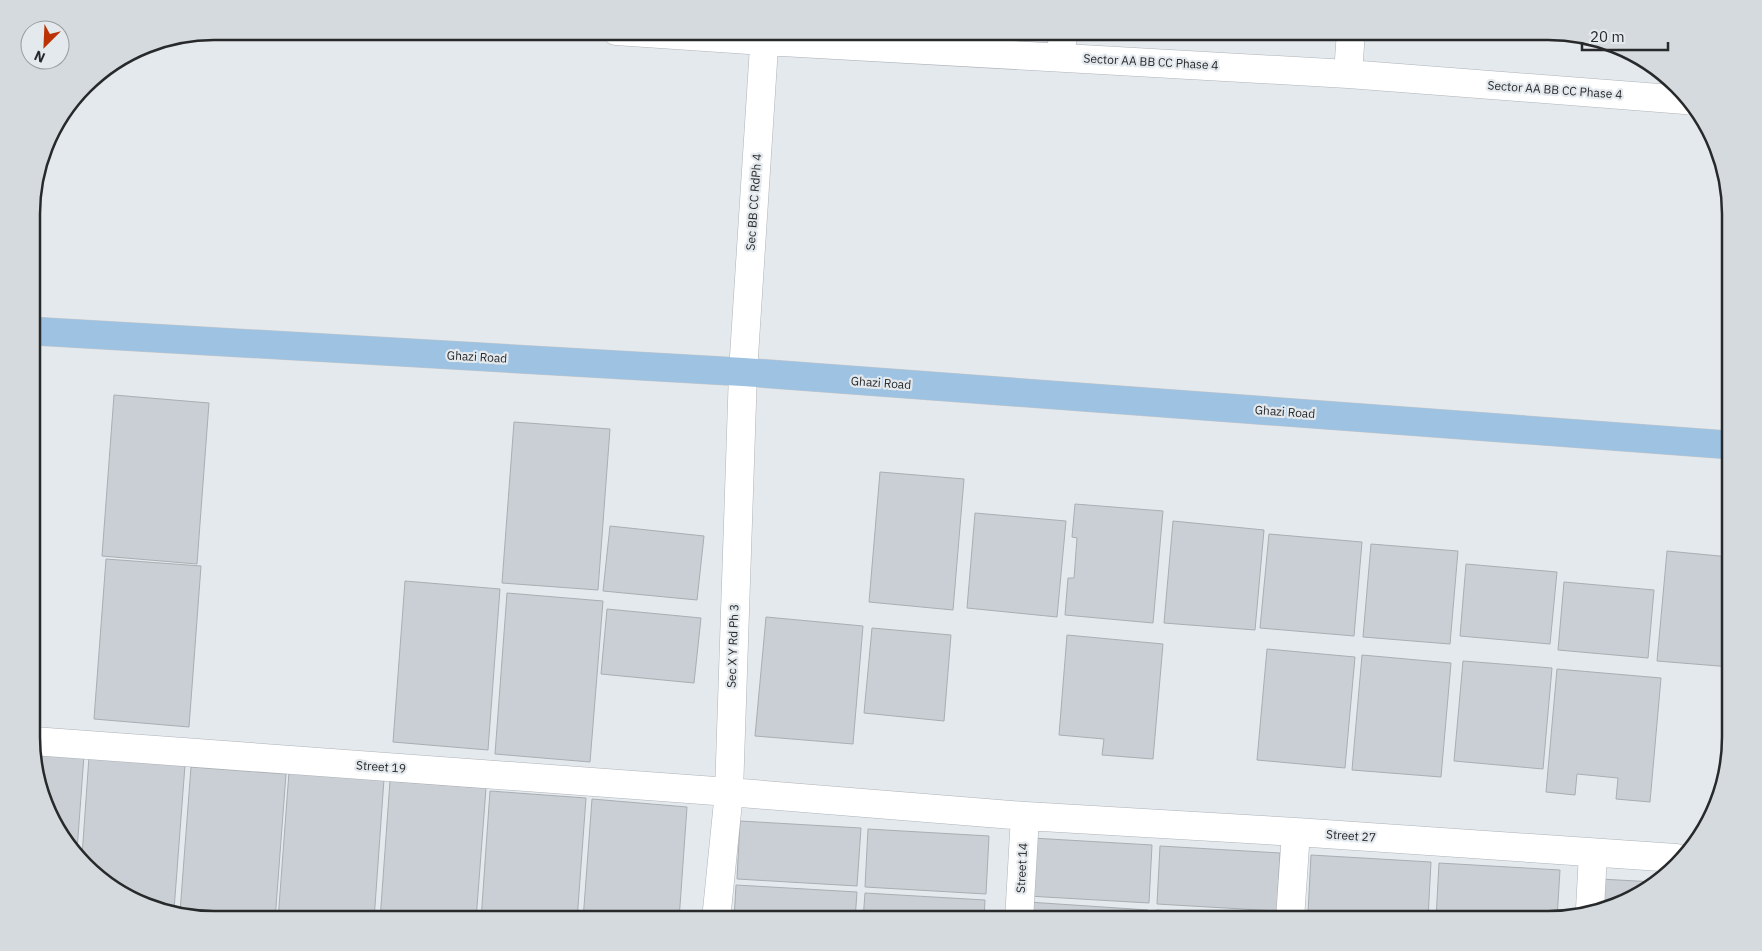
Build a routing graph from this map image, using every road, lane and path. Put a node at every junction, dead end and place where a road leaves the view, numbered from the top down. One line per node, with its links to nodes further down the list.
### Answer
1 (765, 40): 8 (street, Sec BB CC RdPh 4)
2 (914, 40): 4 (street, Sector AA BB CC Phase 4)
3 (1350, 40): 5 (street)
4 (1062, 44): 5 (street, Sector AA BB CC Phase 4)
5 (1348, 74): 6 (street, Sector AA BB CC Phase 4)
6 (1679, 100)
7 (40, 331): 8 (main road, Ghazi Road)
8 (743, 372): 9 (main road, Ghazi Road); 11 (street, Sec X Y Rd Ph 3)
9 (1722, 443)
10 (40, 742): 11 (street, Street 19)
11 (729, 792): 12 (street, Street 19); 17 (street, Sec X Y Rd Ph 3)
12 (1025, 816): 13 (street, Street 27); 18 (street, Street 14)
13 (1296, 832): 14 (street, Street 27); 19 (street)
14 (1593, 854): 15 (street, Street 27); 16 (street)
15 (1673, 858)
16 (1590, 906)
17 (717, 911)
18 (1020, 911)
19 (1291, 911)

